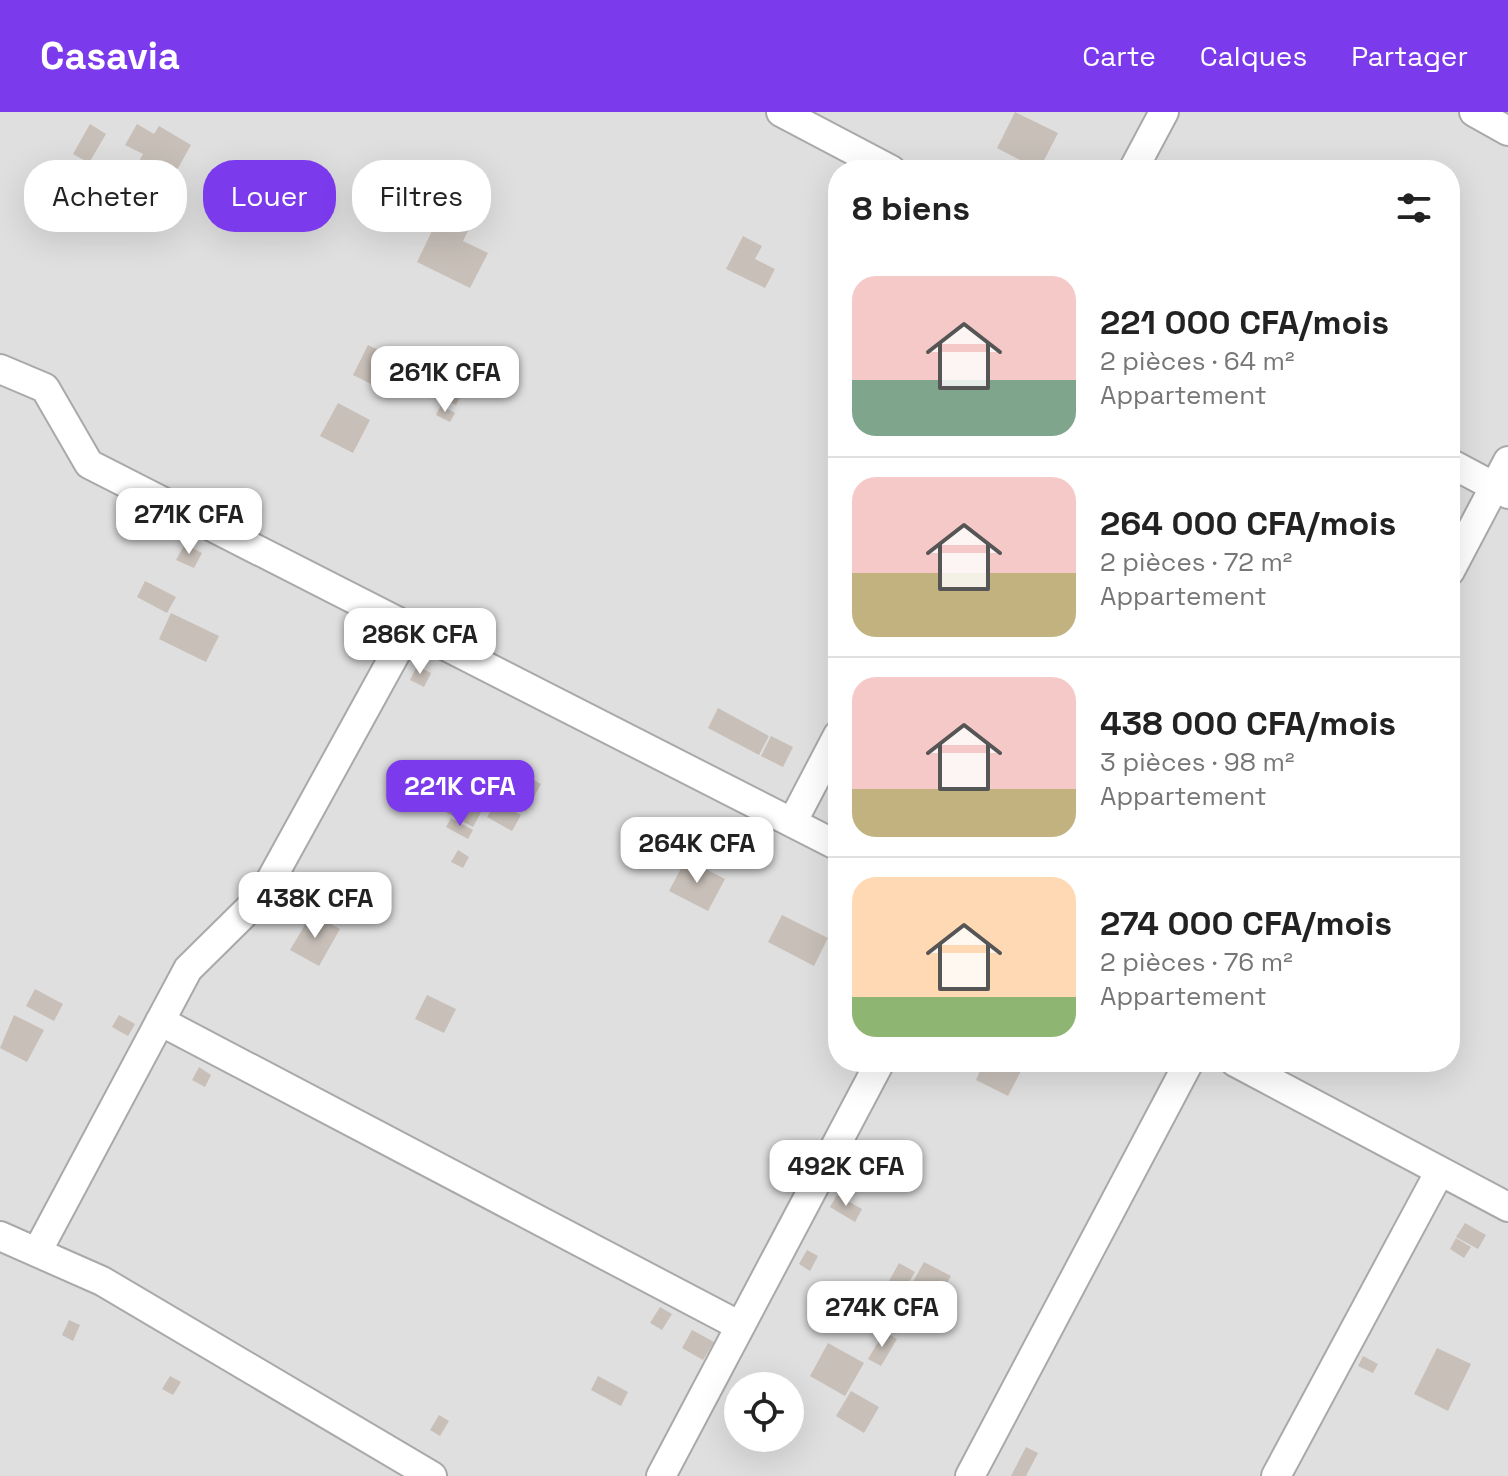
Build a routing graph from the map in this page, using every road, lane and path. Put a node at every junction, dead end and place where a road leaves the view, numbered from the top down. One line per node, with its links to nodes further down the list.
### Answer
1 (781, 112): 5 (street)
2 (1164, 112): 6 (street)
3 (1474, 112): 4 (street)
4 (1508, 131)
5 (872, 160)
6 (1138, 160)
7 (0, 369): 12 (street)
8 (1508, 461): 10 (street)
9 (1460, 468): 10 (street)
10 (1501, 490): 11 (street)
11 (1460, 555)
12 (409, 629): 14 (street); 16 (street)
13 (828, 754): 14 (street)
14 (793, 821): 15 (street)
15 (828, 840)
16 (160, 1021): 23 (street); 24 (street)
17 (875, 1072): 24 (street)
18 (1184, 1072): 27 (street)
19 (1254, 1072): 20 (street)
20 (1440, 1171): 21 (street); 28 (street)
21 (1508, 1207)
22 (0, 1236): 23 (street)
23 (37, 1252): 25 (street)
24 (740, 1326): 26 (street)
25 (432, 1476)
26 (661, 1476)
27 (970, 1476)
28 (1276, 1476)

